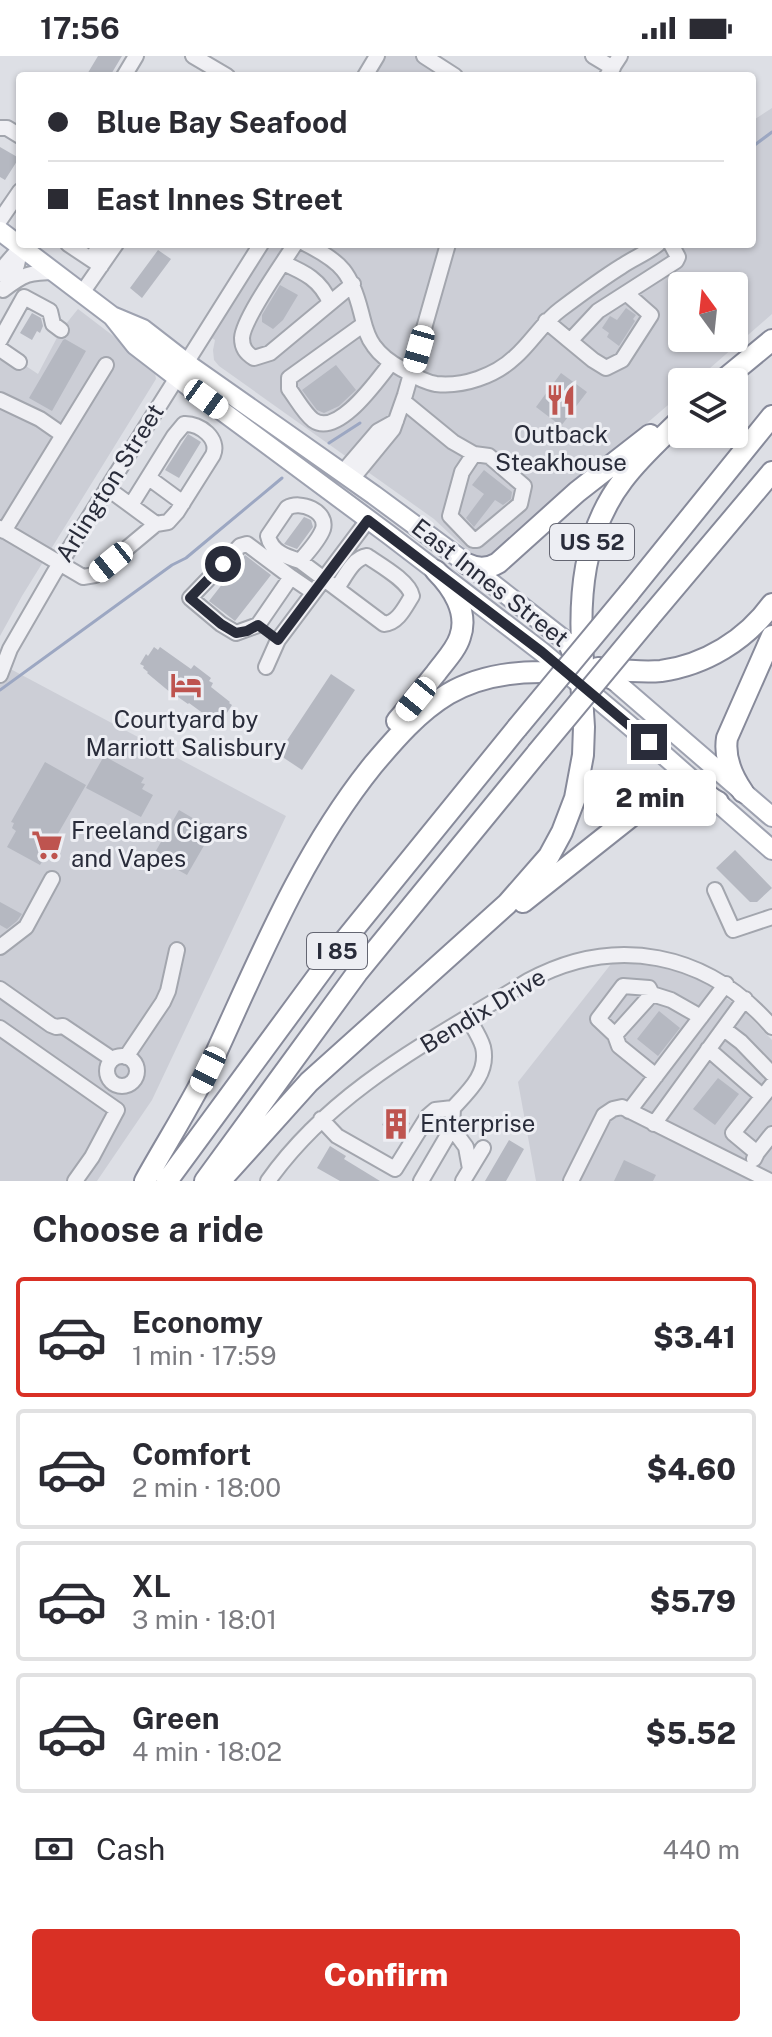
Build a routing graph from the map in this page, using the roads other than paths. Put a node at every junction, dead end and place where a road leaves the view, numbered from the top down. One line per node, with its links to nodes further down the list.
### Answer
1 (193, 56): 5 (street)
2 (424, 56): 6 (street)
3 (593, 56): 4 (street)
4 (613, 67)
5 (220, 72)
6 (449, 72)
7 (16, 197): 8 (street)
8 (0, 220)
9 (20, 248): 24 (street)
10 (21, 248): 26 (street)
11 (26, 248): 23 (main road, East Innes Street)
12 (77, 248): 21 (street)
13 (100, 248): 21 (street)
14 (112, 248): 21 (street)
15 (258, 248): 41 (street, Arlington Street)
16 (292, 248): 22 (street)
17 (447, 248): 42 (street)
18 (654, 248): 30 (street)
19 (673, 248): 28 (street)
20 (326, 251): 25 (street)
21 (96, 263): 27 (street)
22 (283, 263): 29 (street); 29 (street)
23 (56, 272): 26 (street); 27 (main road, East Innes Street)
24 (0, 274)
25 (353, 284): 29 (street); 31 (street)
26 (2, 292)
27 (82, 293): 41 (main road, East Innes Street)
28 (626, 293): 35 (street); 35 (street)
29 (330, 303)
30 (546, 321): 35 (street); 42 (street)
31 (364, 324): 38 (street); 38 (street)
32 (61, 330): 33 (street)
33 (0, 340)
34 (772, 340): 40 (highway)
35 (570, 341)
36 (0, 349): 37 (street)
37 (19, 362)
38 (391, 363): 42 (street)
39 (106, 365): 48 (street)
40 (738, 368)
41 (181, 369): 51 (main road, East Innes Street); 53 (street, Arlington Street); 56 (main road, East Innes Street)
42 (411, 375): 44 (street)
43 (0, 400): 48 (street)
44 (403, 401): 49 (street); 51 (street)
45 (772, 416): 114 (highway, I 85, bridge)
46 (668, 421): 61 (highway)
47 (668, 432): 73 (highway, US 52)
48 (63, 435): 58 (street)
49 (474, 454): 49 (street)
50 (772, 472): 115 (highway, I 85, bridge)
51 (347, 476): 61 (main road, East Innes Street)
52 (149, 478): 54 (street); 54 (street); 55 (street)
53 (107, 488): 55 (street); 60 (street, Arlington Street)
54 (183, 503): 57 (street)
55 (131, 505): 57 (street)
56 (368, 520): 62 (main road, East Innes Street); 64 (street)
57 (156, 524): 60 (street)
58 (2, 529): 60 (street)
59 (300, 561): 64 (street)
60 (59, 564): 71 (street, Arlington Street)
61 (467, 564): 73 (main road, East Innes Street)
62 (436, 571): 73 (main road, East Innes Street); 78 (highway)
63 (291, 577): 66 (street); 68 (street); 68 (street)
64 (324, 578): 65 (street); 66 (street)
65 (337, 588): 65 (street)
66 (313, 592): 70 (street)
67 (772, 604): 73 (highway)
68 (258, 625): 70 (street)
69 (772, 636): 75 (highway)
70 (278, 640): 72 (street)
71 (5, 648): 74 (street, Arlington Street)
72 (266, 667)
73 (582, 670): 75 (main road, East Innes Street); 76 (main road, East Innes Street); 78 (highway); 85 (highway)
74 (0, 675)
75 (743, 792): 77 (main road, East Innes Street)
76 (718, 802): 79 (main road, East Innes Street); 85 (highway)
77 (772, 817)
78 (325, 831): 113 (highway)
79 (772, 850)
80 (52, 879): 83 (street)
81 (715, 890): 82 (street)
82 (772, 917)
83 (0, 947)
84 (177, 950): 87 (street)
85 (418, 983): 116 (highway)
86 (726, 984): 89 (street, Bendix Drive); 90 (street); 91 (street, Bendix Drive)
87 (0, 989)
88 (652, 994): 90 (street); 95 (street); 95 (street)
89 (745, 999): 92 (street, Bendix Drive); 94 (street)
90 (701, 1017): 98 (street)
91 (468, 1018): 100 (street); 102 (street, Bendix Drive)
92 (772, 1027)
93 (0, 1028): 112 (street)
94 (724, 1029): 96 (street); 97 (street)
95 (615, 1035): 98 (street)
96 (708, 1049): 99 (street); 103 (street)
97 (772, 1074)
98 (656, 1076): 101 (street)
99 (767, 1090): 107 (street)
100 (453, 1108): 104 (street); 110 (street)
101 (629, 1111): 103 (street); 118 (street)
102 (321, 1119): 110 (street); 111 (street, Bendix Drive)
103 (654, 1124): 108 (street)
104 (452, 1128): 109 (street); 117 (street)
105 (772, 1134): 107 (street)
106 (483, 1148): 109 (street)
107 (757, 1153): 108 (street)
108 (750, 1171): 119 (street)
109 (466, 1175)
110 (393, 1177)
111 (275, 1179)
112 (75, 1181)
113 (145, 1181)
114 (167, 1181)
115 (205, 1181)
116 (220, 1181)
117 (421, 1181)
118 (571, 1181)
119 (770, 1181)

